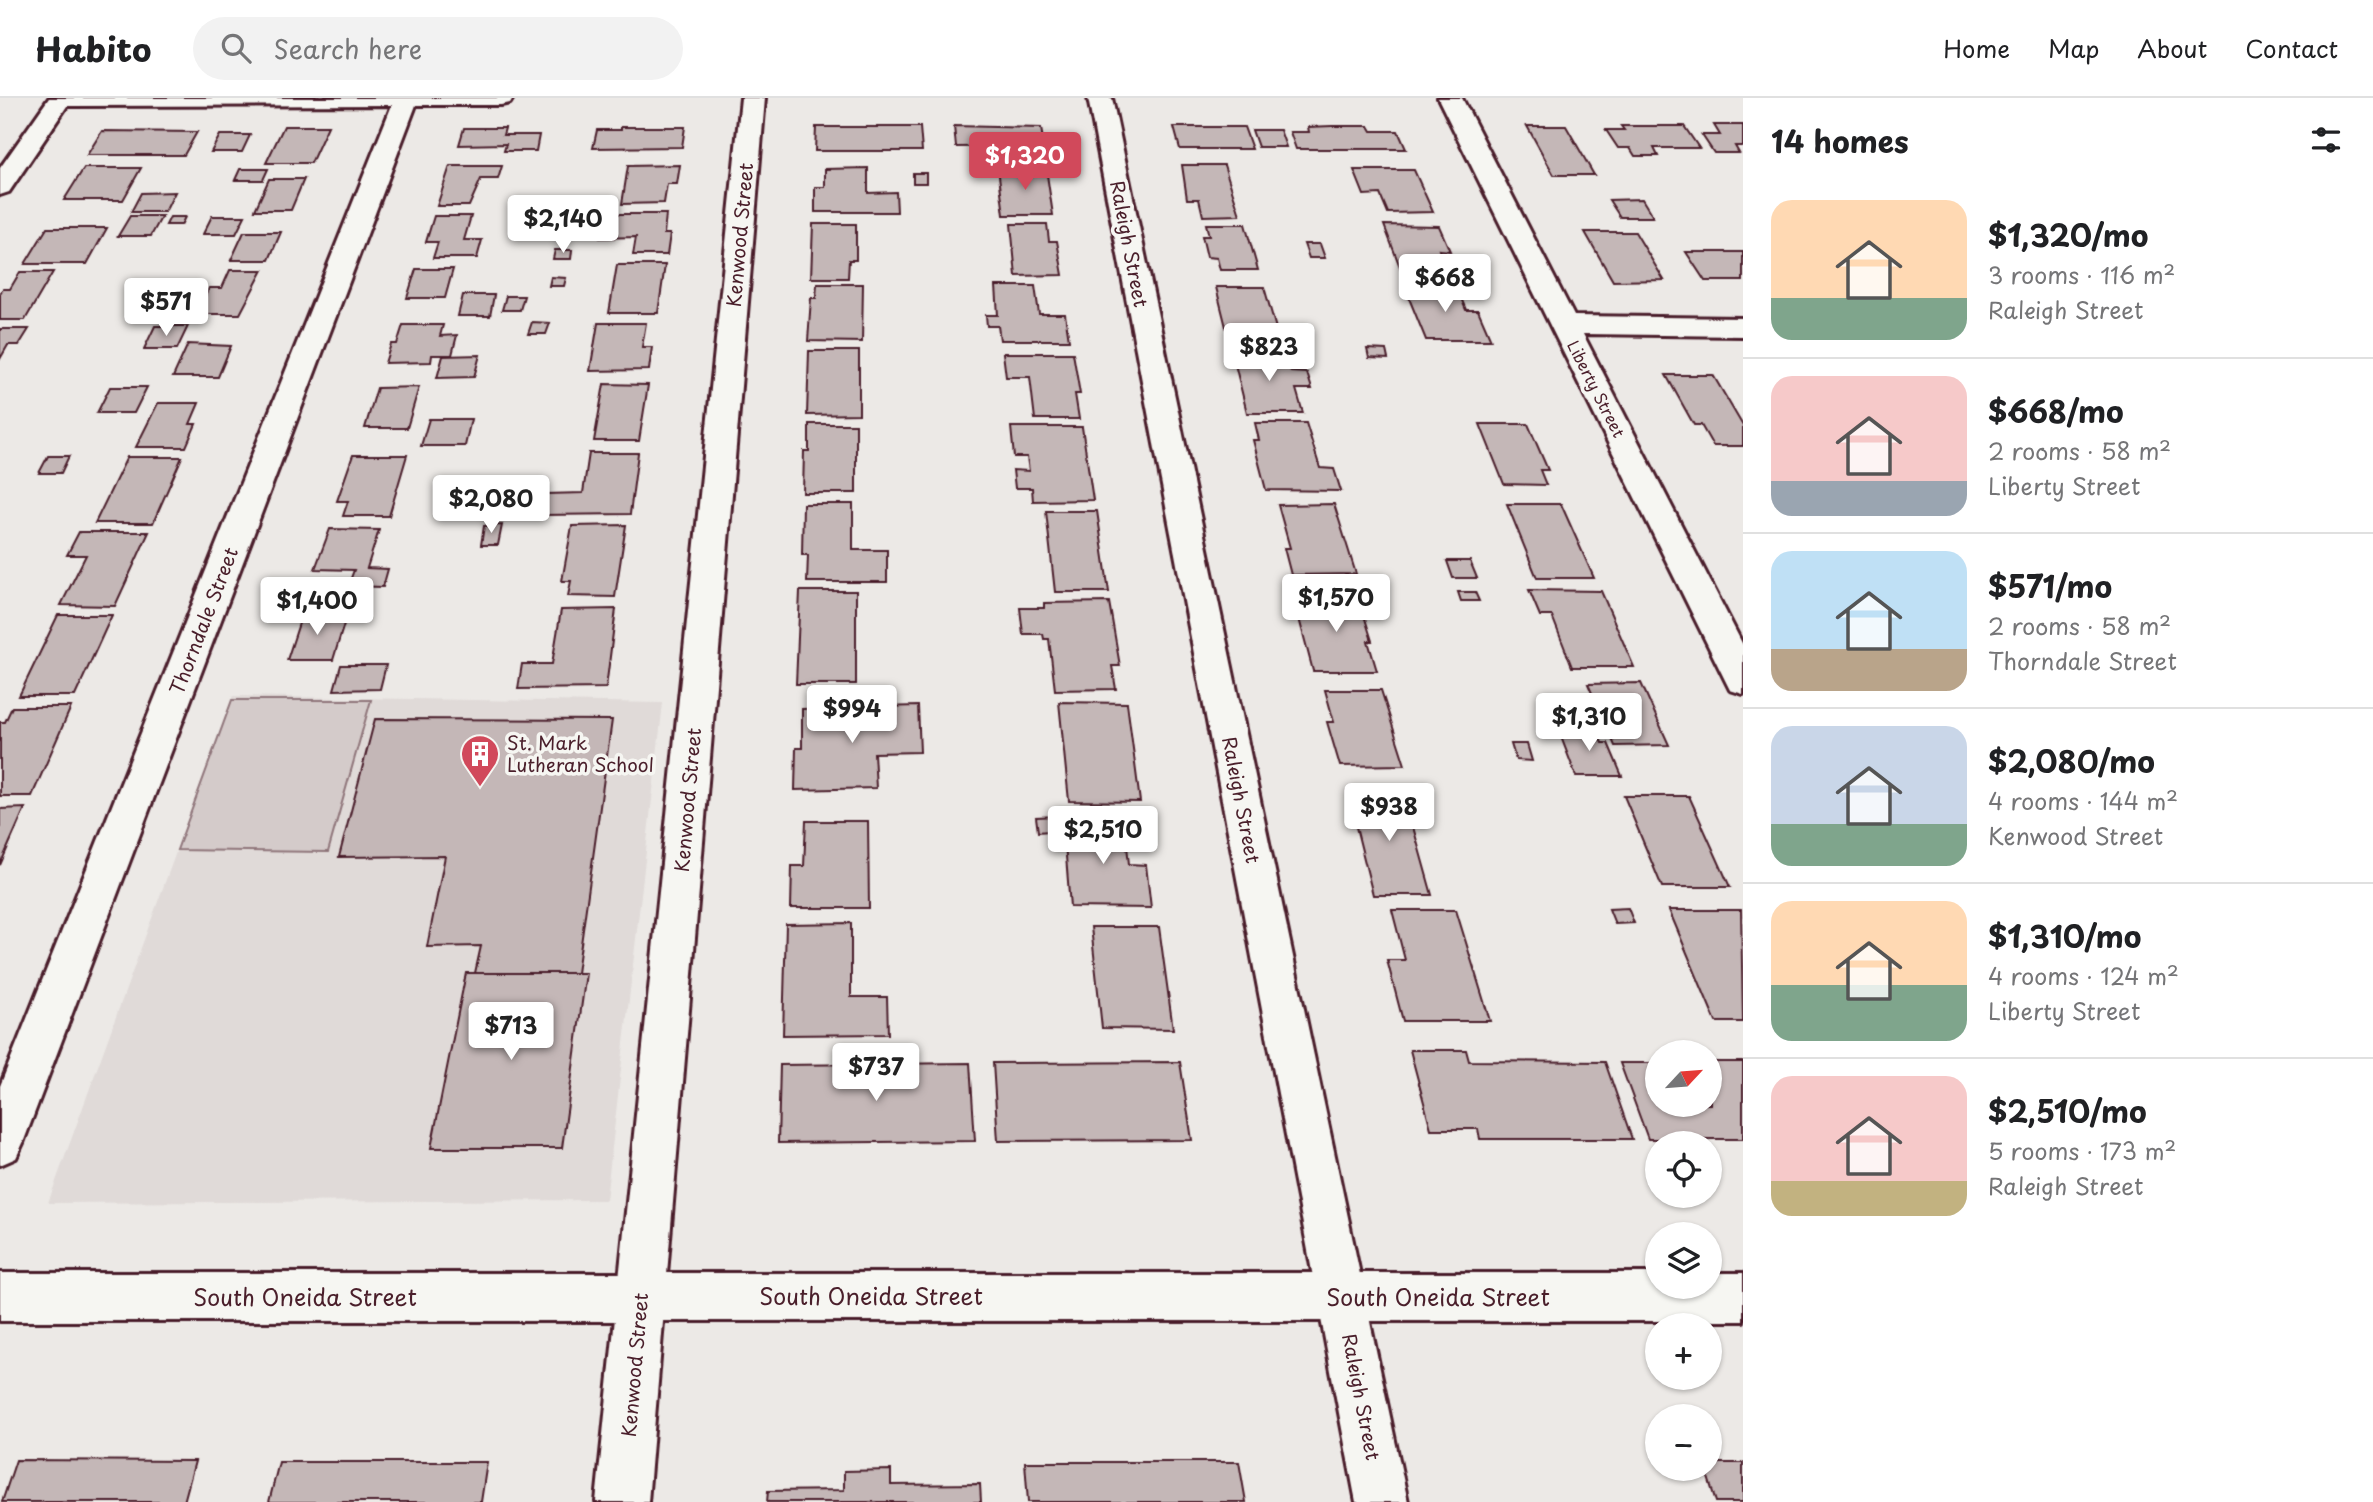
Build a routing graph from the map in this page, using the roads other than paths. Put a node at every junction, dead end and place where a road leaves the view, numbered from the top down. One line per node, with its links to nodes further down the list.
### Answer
1 (60, 98): 2 (street); 7 (street)
2 (407, 98): 3 (street); 11 (street, Thorndale Street)
3 (501, 98)
4 (753, 98): 12 (street, Kenwood Street)
5 (1100, 98): 15 (street, Raleigh Street)
6 (1450, 98): 8 (street, Liberty Street)
7 (0, 187)
8 (1564, 325): 9 (street); 10 (street, Liberty Street)
9 (1743, 327)
10 (1743, 680)
11 (0, 1143)
12 (642, 1296): 13 (street, South Oneida Street); 15 (street, South Oneida Street); 16 (street, Kenwood Street)
13 (0, 1297)
14 (1743, 1297): 15 (street, South Oneida Street)
15 (1341, 1299): 17 (street, Raleigh Street)
16 (622, 1502)
17 (1382, 1502)

